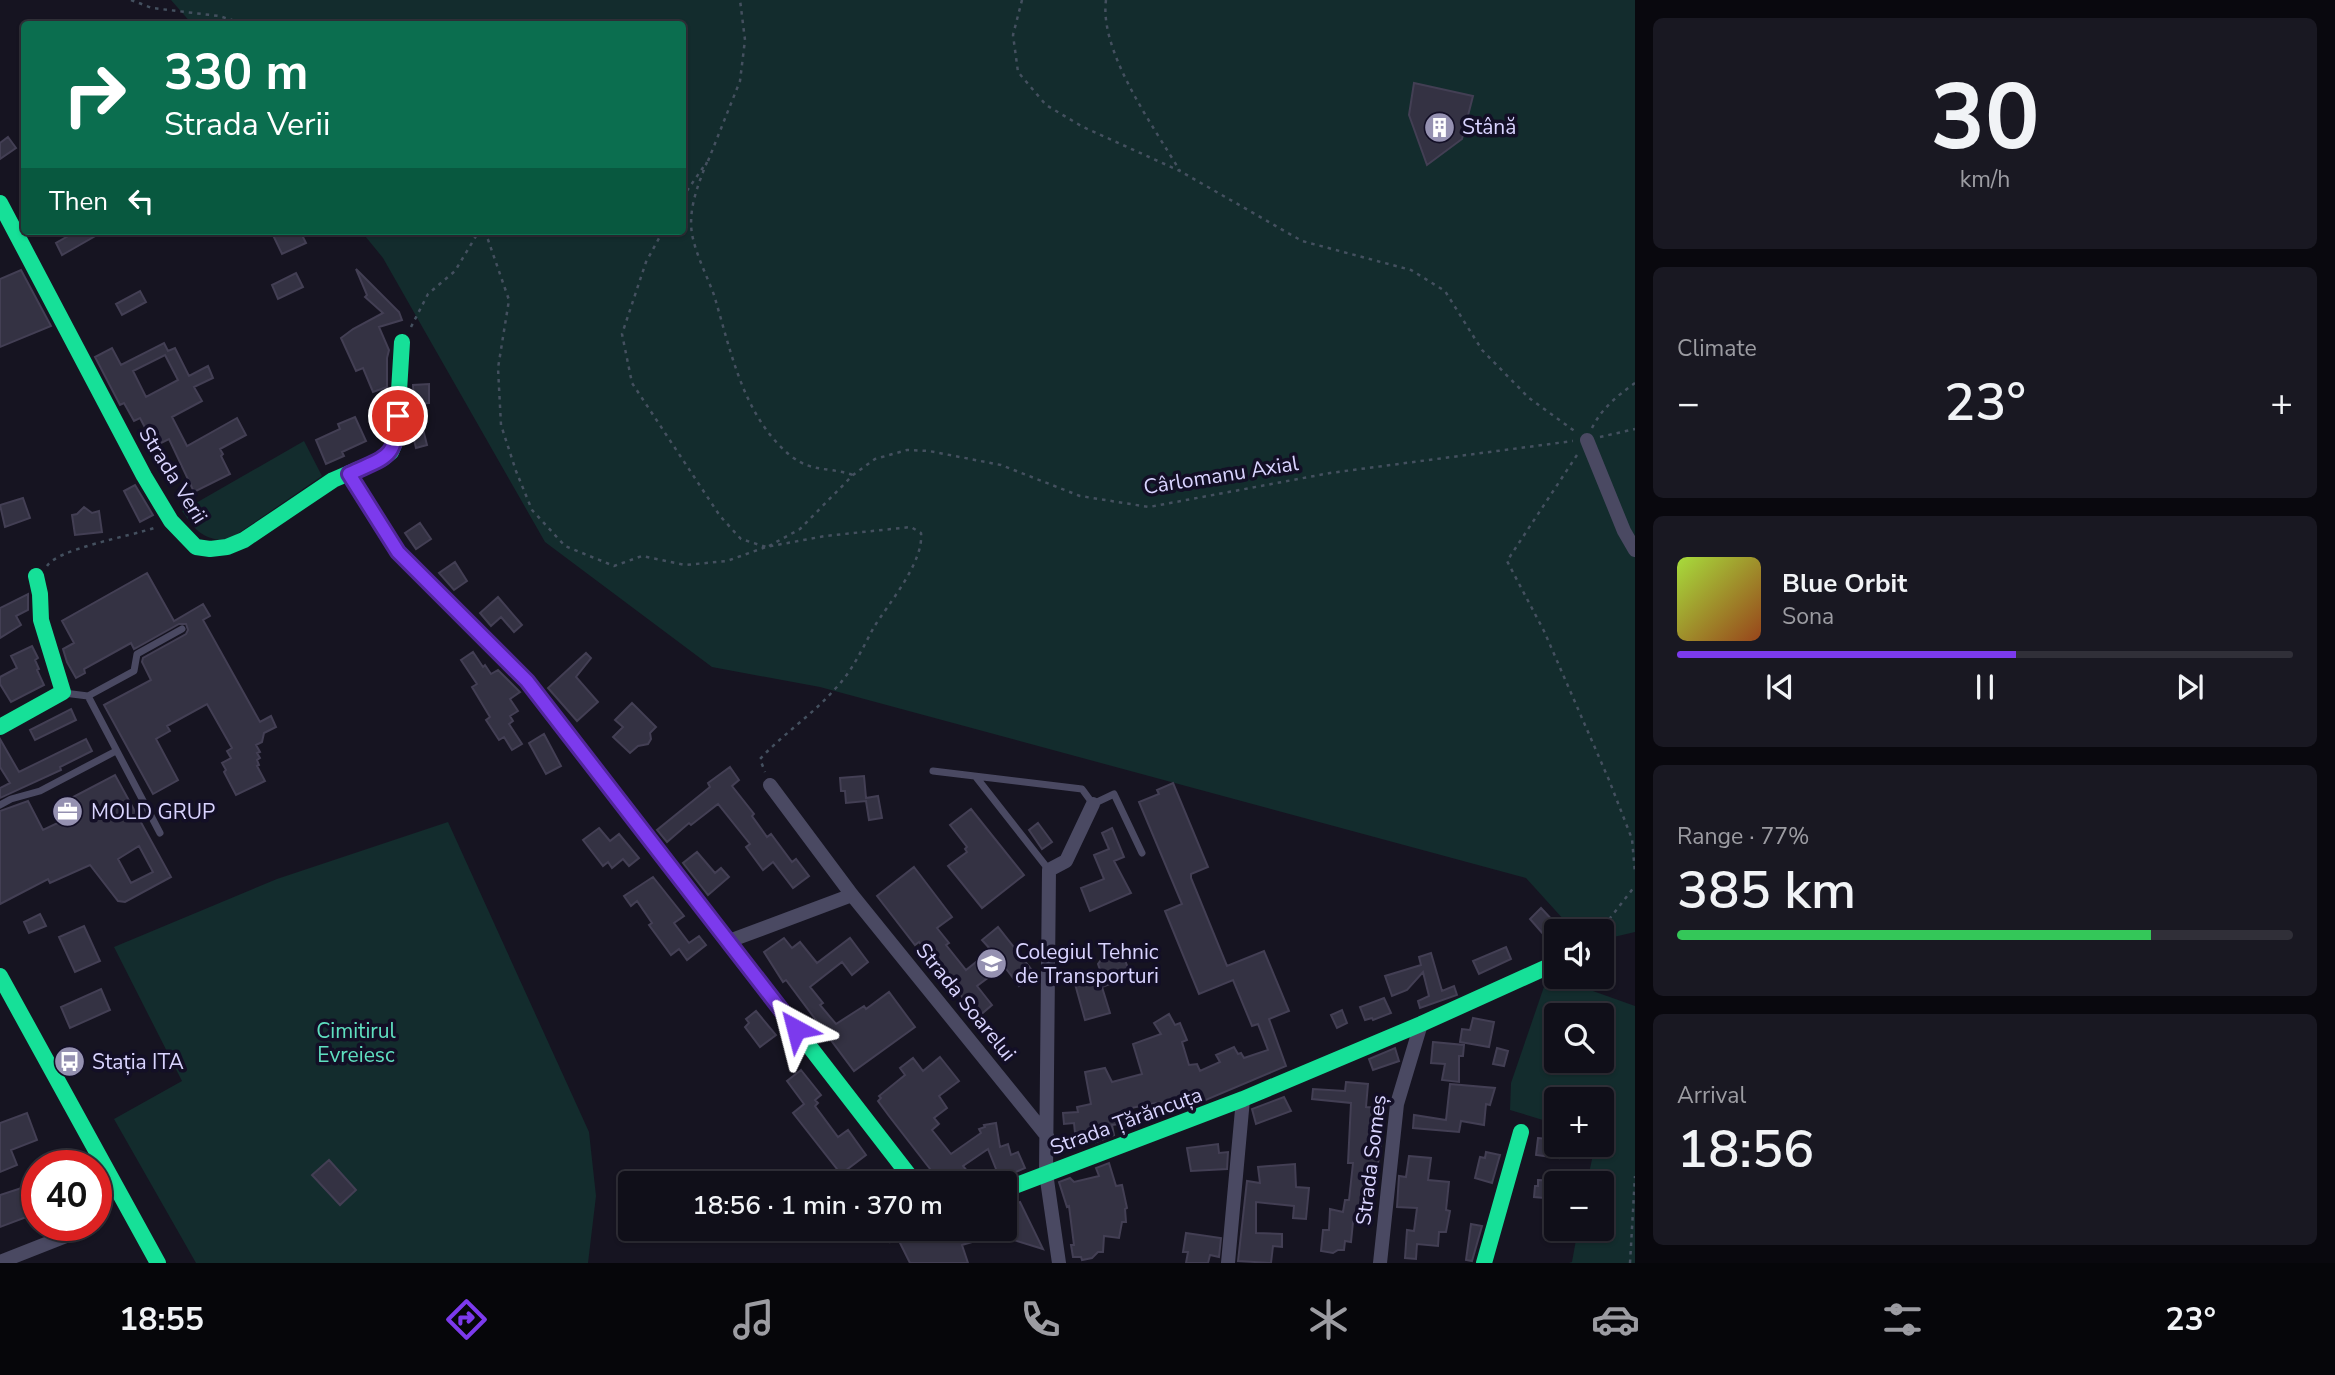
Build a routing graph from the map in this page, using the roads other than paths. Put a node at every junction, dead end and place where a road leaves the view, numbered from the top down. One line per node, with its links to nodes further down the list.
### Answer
1 (0, 203): 2 (street, Strada Verii)
2 (6, 226): 5 (street, Strada Verii)
3 (402, 342): 5 (street, Strada Verii)
4 (1587, 440): 6 (street)
5 (349, 474): 22 (street)
6 (1635, 550)
7 (36, 576): 9 (street)
8 (182, 629): 10 (lane)
9 (63, 692): 10 (lane); 11 (street)
10 (88, 696): 12 (lane)
11 (0, 727)
12 (116, 751): 17 (lane); 18 (lane)
13 (933, 771): 14 (lane)
14 (976, 777): 16 (lane); 20 (lane)
15 (770, 785): 21 (street, Strada Soarelui)
16 (1093, 804): 19 (lane); 20 (street)
17 (0, 805)
18 (160, 833)
19 (1142, 853)
20 (1049, 870): 28 (street, Strada Țărăncuța)
21 (852, 895): 22 (street); 28 (street, Strada Soarelui)
22 (729, 941): 29 (street)
23 (1544, 968): 25 (street, Strada Țărăncuța)
24 (0, 976): 34 (street)
25 (1421, 1024): 26 (street, Strada Țărăncuța); 37 (street, Strada Someș)
26 (1243, 1099): 30 (street, Strada Țărăncuța); 36 (street)
27 (1521, 1132): 38 (street)
28 (1047, 1136): 30 (street, Strada Țărăncuța)
29 (906, 1171)
30 (1046, 1173): 31 (street); 35 (street)
31 (1017, 1185)
32 (53, 1241): 33 (street)
33 (0, 1262)
34 (158, 1263)
35 (1059, 1263)
36 (1228, 1263)
37 (1380, 1263)
38 (1484, 1263)

